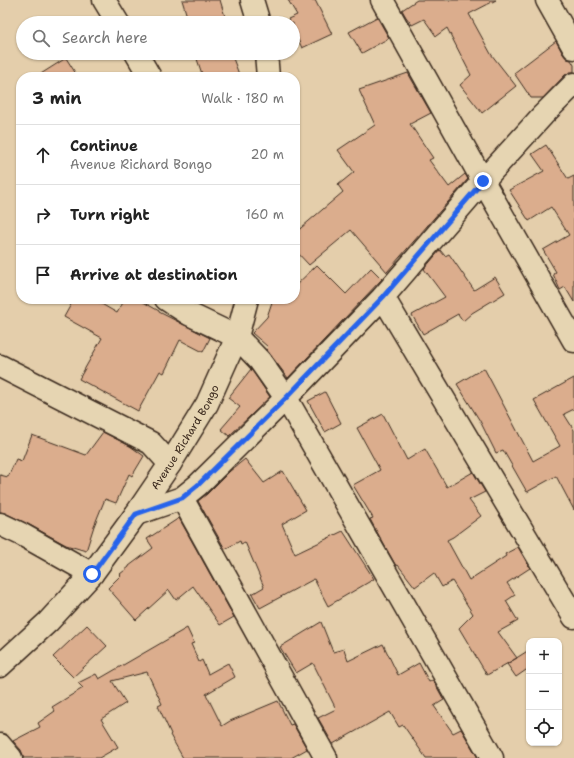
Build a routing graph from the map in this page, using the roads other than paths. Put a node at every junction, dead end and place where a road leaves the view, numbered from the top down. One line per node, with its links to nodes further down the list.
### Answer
1 (104, 0): 5 (street)
2 (252, 0): 6 (street)
3 (382, 0): 13 (street)
4 (547, 0): 7 (street)
5 (114, 16)
6 (257, 16)
7 (574, 48)
8 (140, 60): 10 (street)
9 (267, 60): 11 (street)
10 (147, 72)
11 (268, 72)
12 (574, 84): 13 (street)
13 (483, 181): 14 (street); 18 (street)
14 (383, 297): 20 (street); 26 (street)
15 (174, 304): 17 (street)
16 (246, 304): 17 (street, Avenue Richard Bongo)
17 (237, 337): 20 (street); 21 (street, Avenue Richard Bongo)
18 (574, 341)
19 (0, 366): 21 (street)
20 (286, 398): 22 (street); 31 (street)
21 (170, 464): 23 (street, Avenue Richard Bongo)
22 (182, 498): 23 (street); 30 (street)
23 (136, 514): 25 (street, Avenue Richard Bongo)
24 (0, 524): 25 (street)
25 (92, 574): 27 (street, Avenue Richard Bongo)
26 (574, 616)
27 (0, 666)
28 (0, 745): 29 (street)
29 (11, 758)
30 (326, 758)
31 (492, 758)

